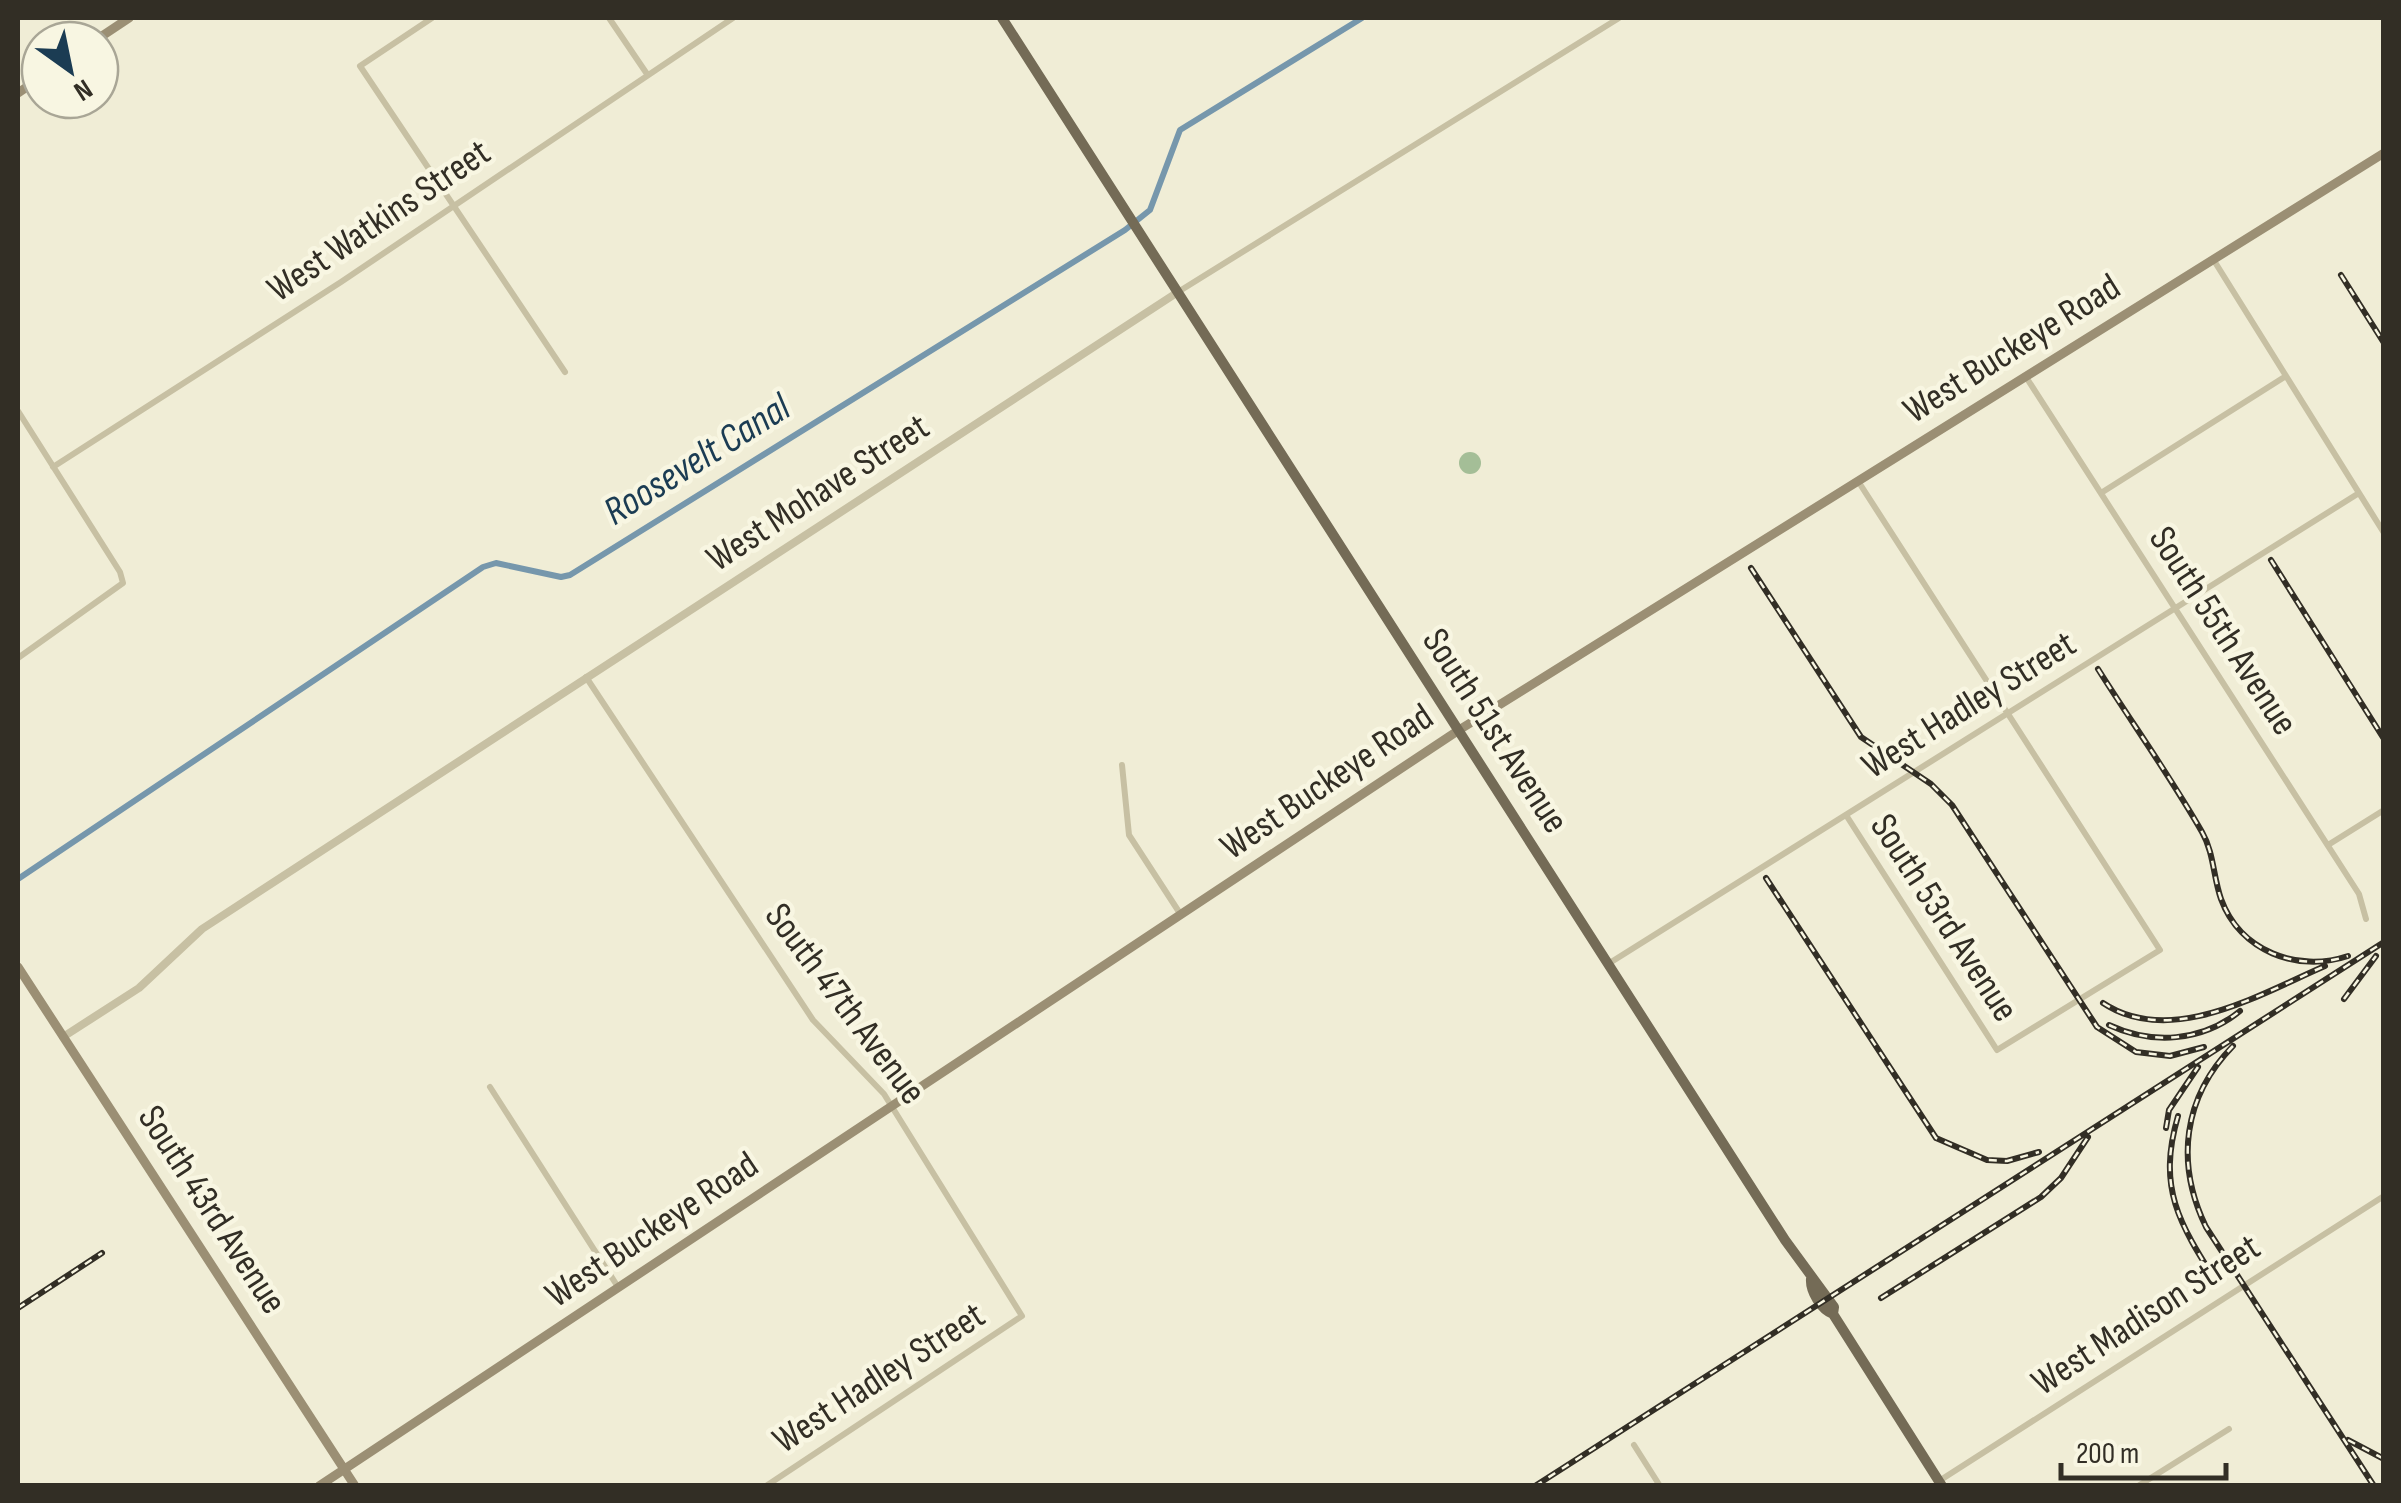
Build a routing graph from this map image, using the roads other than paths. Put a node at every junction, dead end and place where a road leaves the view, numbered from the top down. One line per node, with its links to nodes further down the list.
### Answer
1 (432, 18): 8 (street)
2 (609, 18): 6 (street)
3 (733, 18): 6 (street, West Watkins Street)
4 (1002, 18): 10 (main road, South 51st Avenue)
5 (1619, 18): 10 (street, West Mohave Street)
6 (647, 74): 8 (street, West Watkins Street)
7 (2384, 153): 9 (main road, West Buckeye Road)
8 (452, 206): 11 (street); 15 (street, West Watkins Street)
9 (2213, 259): 12 (street); 13 (main road, West Buckeye Road)
10 (1178, 292): 22 (street, West Mohave Street); 24 (main road, South 51st Avenue)
11 (566, 372)
12 (2286, 376): 17 (street); 18 (street)
13 (2026, 377): 16 (main road, West Buckeye Road); 17 (street, South 55th Avenue)
14 (18, 411): 15 (street)
15 (53, 467): 21 (street)
16 (1858, 481): 23 (street); 24 (main road, West Buckeye Road)
17 (2101, 493): 20 (street, South 55th Avenue)
18 (2359, 493): 19 (street); 20 (street, West Hadley Street)
19 (2384, 533)
20 (2176, 608): 23 (street, West Hadley Street); 28 (street, South 55th Avenue)
21 (18, 658)
22 (586, 677): 33 (street, West Mohave Street); 35 (street, South 47th Avenue)
23 (2007, 714): 27 (street, West Hadley Street); 27 (street, South 53rd Avenue)
24 (1459, 730): 29 (main road, West Buckeye Road); 31 (main road, South 51st Avenue)
25 (1122, 765): 29 (street)
26 (2384, 810): 28 (street)
27 (1846, 815): 31 (street, West Hadley Street)
28 (2328, 845): 30 (street, South 55th Avenue)
29 (1181, 915): 35 (main road, West Buckeye Road)
30 (2366, 918)
31 (1608, 964): 42 (main road, South 51st Avenue)
32 (18, 967): 33 (main road, South 43rd Avenue)
33 (63, 1037): 41 (main road, South 43rd Avenue)
34 (490, 1087): 37 (street)
35 (892, 1107): 37 (main road, West Buckeye Road); 38 (street, South 47th Avenue)
36 (2384, 1196): 42 (street, West Madison Street)
37 (618, 1287): 41 (main road, West Buckeye Road)
38 (1022, 1316): 45 (street, West Hadley Street)
39 (2229, 1429): 47 (street)
40 (1634, 1445): 46 (street)
41 (344, 1469): 43 (main road, West Buckeye Road); 44 (main road, South 43rd Avenue)
42 (1941, 1483)
43 (319, 1486)
44 (355, 1486)
45 (766, 1486)
46 (1660, 1486)
47 (2138, 1486)

